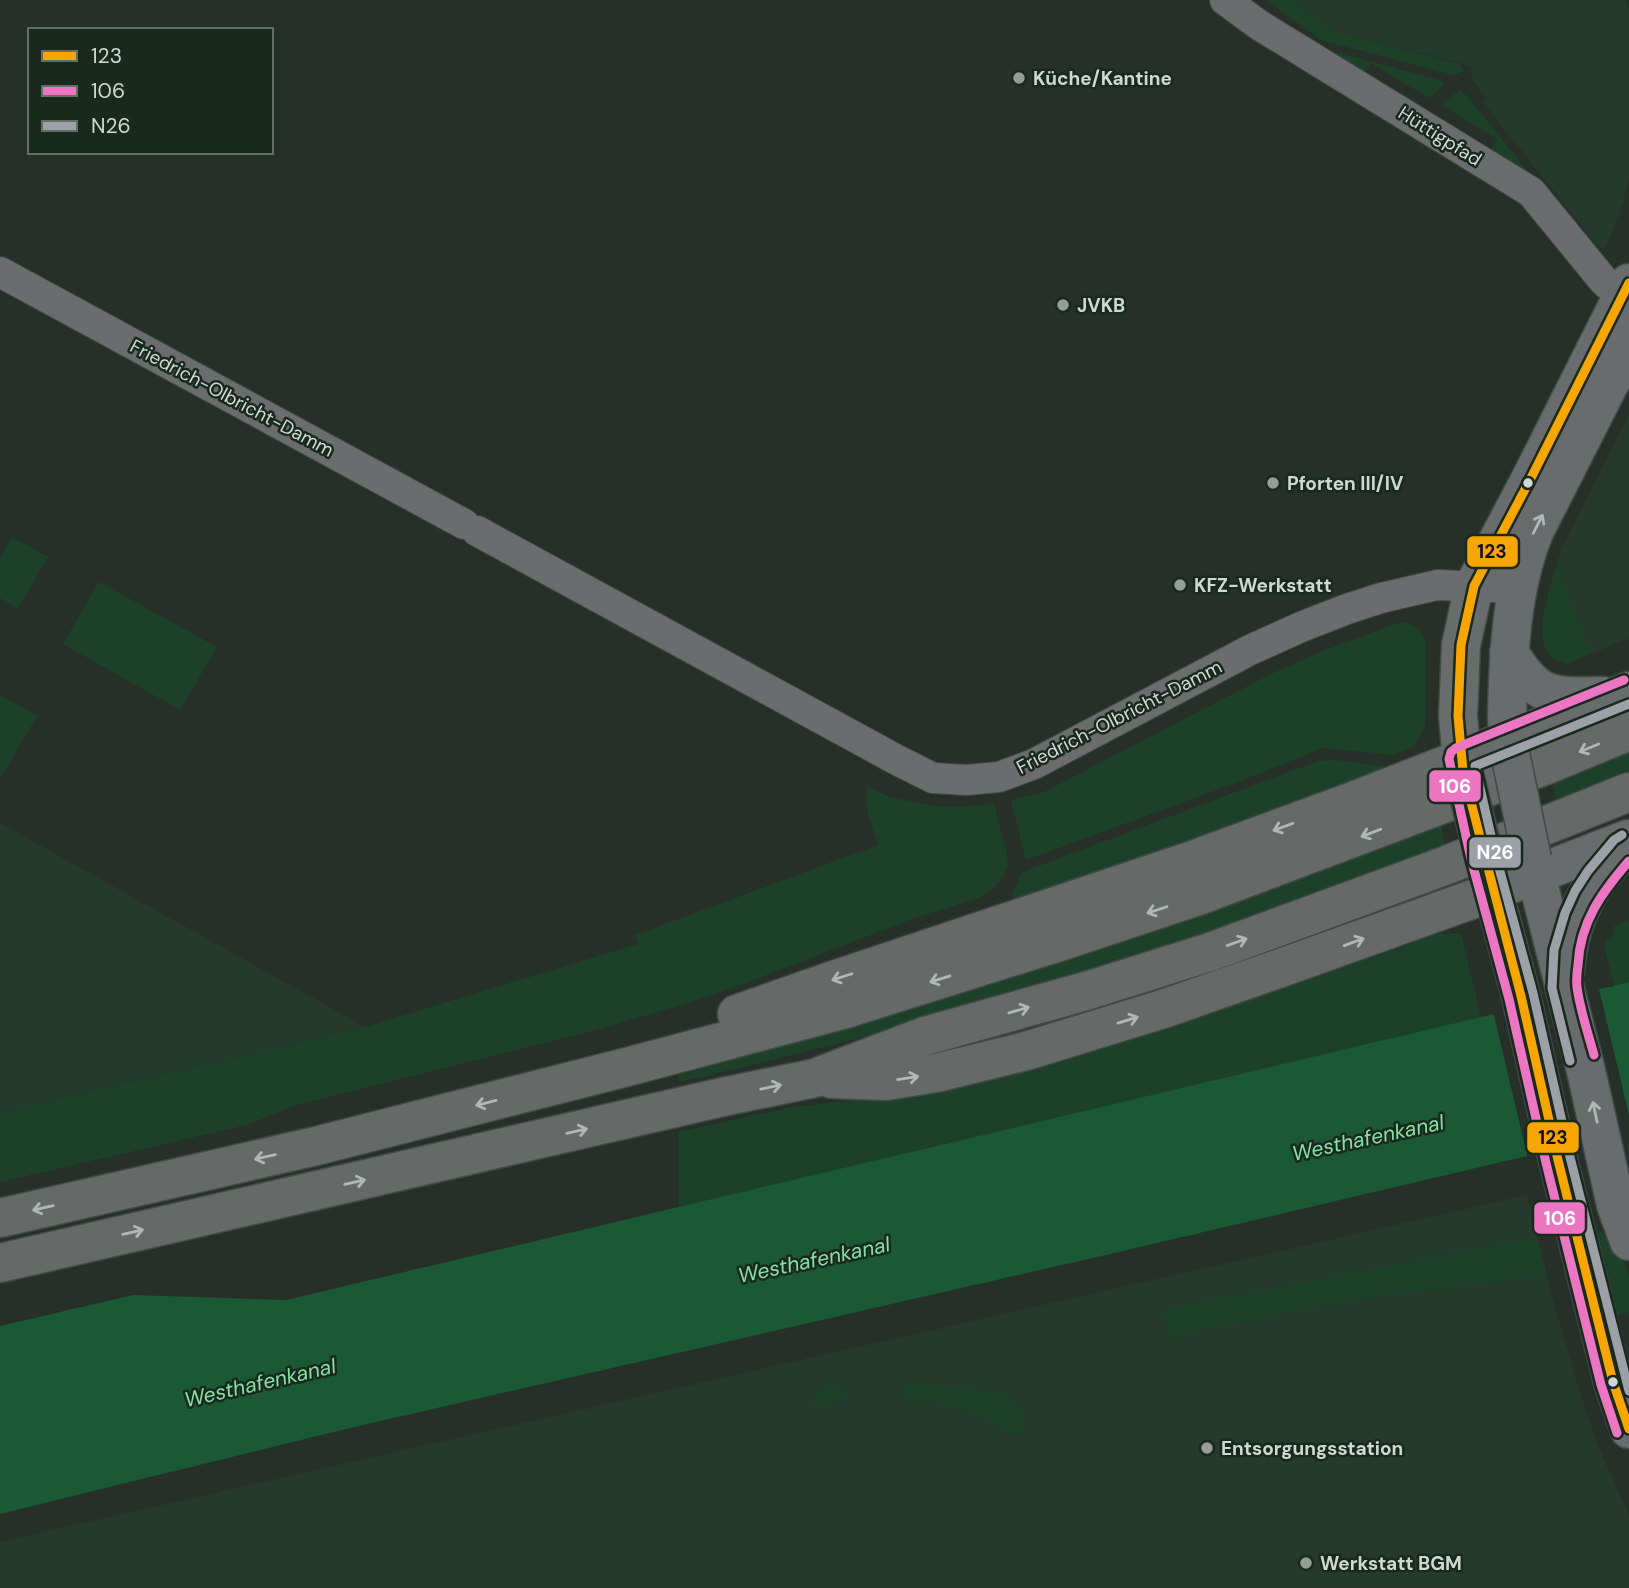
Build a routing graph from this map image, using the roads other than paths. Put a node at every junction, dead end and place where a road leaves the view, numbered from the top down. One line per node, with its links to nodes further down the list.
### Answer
1 (1225, 0): 3 (street, Hüttigpfad)
2 (0, 272): 5 (street, Friedrich-Olbricht-Damm)
3 (1627, 294): 5 (main road)
4 (1629, 345): 6 (main road, one-way to 4)
5 (1474, 586): 6 (street, Friedrich-Olbricht-Damm); 10 (main road)
6 (1517, 589): 7 (main road)
7 (1509, 652): 8 (main road); 9 (main road)
8 (1625, 706): 9 (main road); 17 (highway, one-way to 17)
9 (1509, 747): 10 (main road); 14 (main road, bridge)
10 (1462, 765): 15 (main road, bridge); 17 (highway, one-way to 17)
11 (1629, 792): 18 (highway, one-way to 11)
12 (1629, 838): 14 (main road)
13 (1629, 845): 16 (main road)
14 (1534, 867): 15 (main road); 16 (main road)
15 (1491, 884): 18 (highway, one-way to 15); 20 (main road)
16 (1564, 986): 19 (main road, one-way to 16)
17 (623, 1068): 21 (highway, one-way to 21)
18 (816, 1078): 23 (highway, one-way to 18)
19 (1616, 1205): 20 (main road); 22 (main road)
20 (1572, 1216): 24 (main road)
21 (0, 1218)
22 (1629, 1241)
23 (0, 1264)
24 (1629, 1429)

